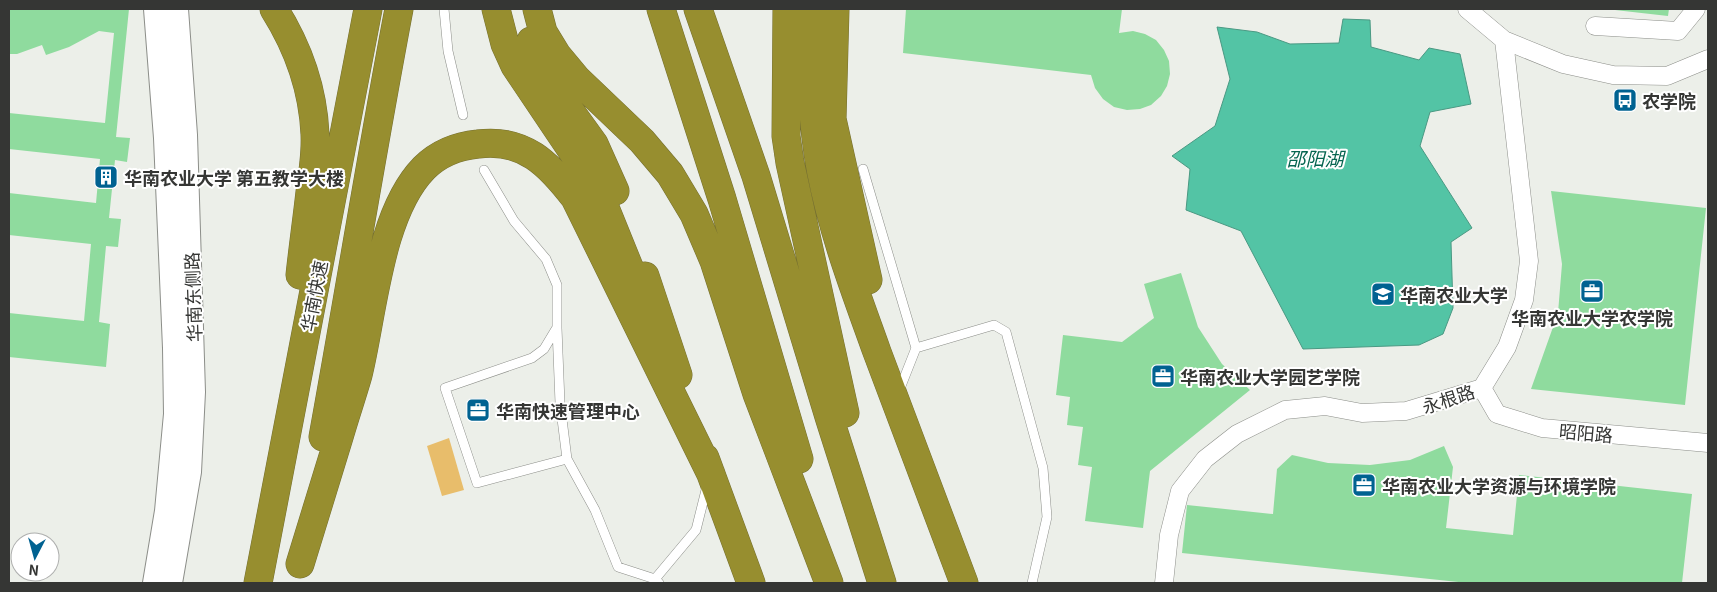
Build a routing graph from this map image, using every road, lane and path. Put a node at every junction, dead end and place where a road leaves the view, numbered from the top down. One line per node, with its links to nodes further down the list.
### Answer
1 (155, 9): 22 (street, 华南东侧路)
2 (177, 9): 22 (street, 华南东侧路)
3 (274, 9): 32 (highway)
4 (368, 9): 32 (highway, 华南快速)
5 (399, 9): 33 (highway, 华南快速)
6 (444, 9): 21 (lane)
7 (496, 9): 31 (highway)
8 (521, 9): 31 (highway)
9 (537, 9): 38 (highway)
10 (661, 9): 39 (highway)
11 (698, 9): 40 (highway)
12 (786, 9): 40 (highway)
13 (810, 9): 20 (highway)
14 (835, 9): 20 (highway)
15 (1467, 9): 18 (street)
16 (1696, 9): 17 (street)
17 (1595, 26)
18 (1504, 40): 19 (street); 27 (street, 永根路)
19 (1708, 59)
20 (822, 80): 28 (highway)
21 (463, 115)
22 (176, 137): 34 (street, 华南东侧路)
23 (863, 169): 26 (lane)
24 (484, 170): 25 (lane)
25 (557, 328): 30 (lane); 30 (lane)
26 (916, 348): 28 (lane); 43 (lane)
27 (1482, 388): 29 (street, 昭阳路); 44 (street, 永根路)
28 (895, 400): 41 (highway); 42 (highway)
29 (1708, 443)
30 (567, 459): 35 (lane)
31 (711, 474): 33 (highway); 35 (lane); 36 (highway); 37 (highway)
32 (260, 571)
33 (298, 573)
34 (163, 579)
35 (657, 581)
36 (737, 583)
37 (751, 583)
38 (829, 583)
39 (837, 583)
40 (882, 583)
41 (950, 583)
42 (964, 583)
43 (1032, 583)
44 (1164, 583)

